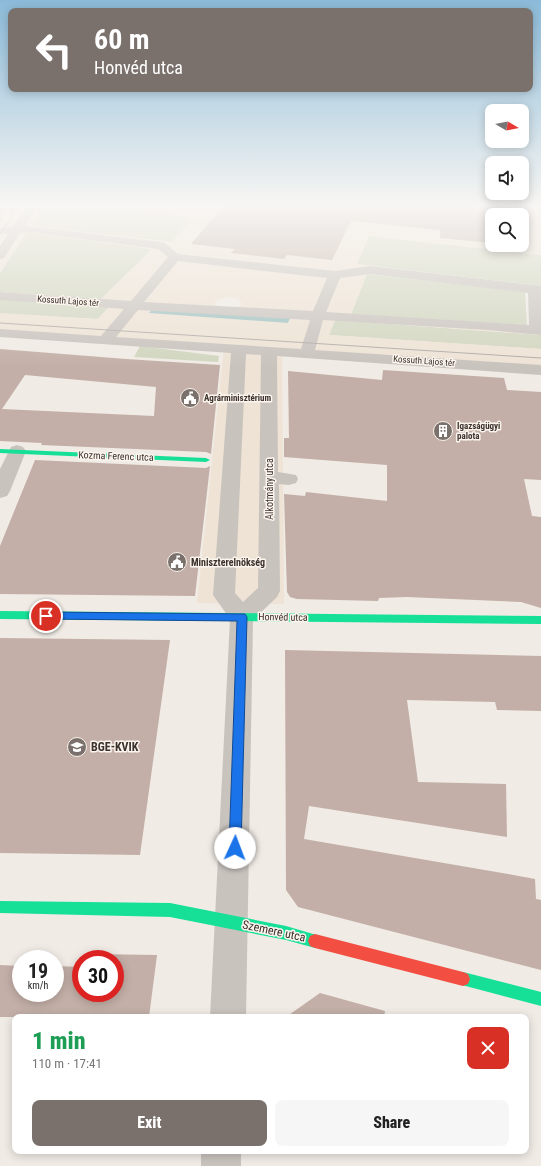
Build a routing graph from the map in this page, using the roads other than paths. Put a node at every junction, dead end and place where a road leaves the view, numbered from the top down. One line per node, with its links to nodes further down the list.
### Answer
1 (175, 258): 6 (street)
2 (181, 258): 3 (street, Kossuth Lajos tér)
3 (335, 275): 4 (street, Kossuth Lajos tér); 7 (street)
4 (538, 290): 8 (street, Kossuth Lajos tér)
5 (0, 296): 6 (street, Kossuth Lajos tér)
6 (135, 304): 7 (street, Kossuth Lajos tér); 10 (street)
7 (318, 315): 8 (street, Kossuth Lajos tér); 13 (street)
8 (538, 330)
9 (0, 332): 10 (street, Kossuth Lajos tér)
10 (106, 339): 11 (street, Kossuth Lajos tér)
11 (238, 349): 12 (street, Kossuth Lajos tér); 17 (street)
12 (269, 351): 13 (street, Kossuth Lajos tér); 20 (street, Alkotmány utca)
13 (307, 353): 14 (street, Kossuth Lajos tér)
14 (541, 370)
15 (9, 451): 16 (street, Kozma Ferenc utca); 18 (street)
16 (206, 460): 17 (street, Kozma Ferenc utca)
17 (232, 461): 20 (street)
18 (0, 491)
19 (0, 615): 20 (street, Honvéd utca)
20 (242, 617): 21 (street, Honvéd utca); 23 (street)
21 (541, 620)
22 (0, 907): 23 (street, Szemere utca)
23 (232, 922): 24 (street, Szemere utca); 25 (street)
24 (541, 999)
25 (228, 1014)
26 (221, 1154): 27 (street)
27 (221, 1166)

